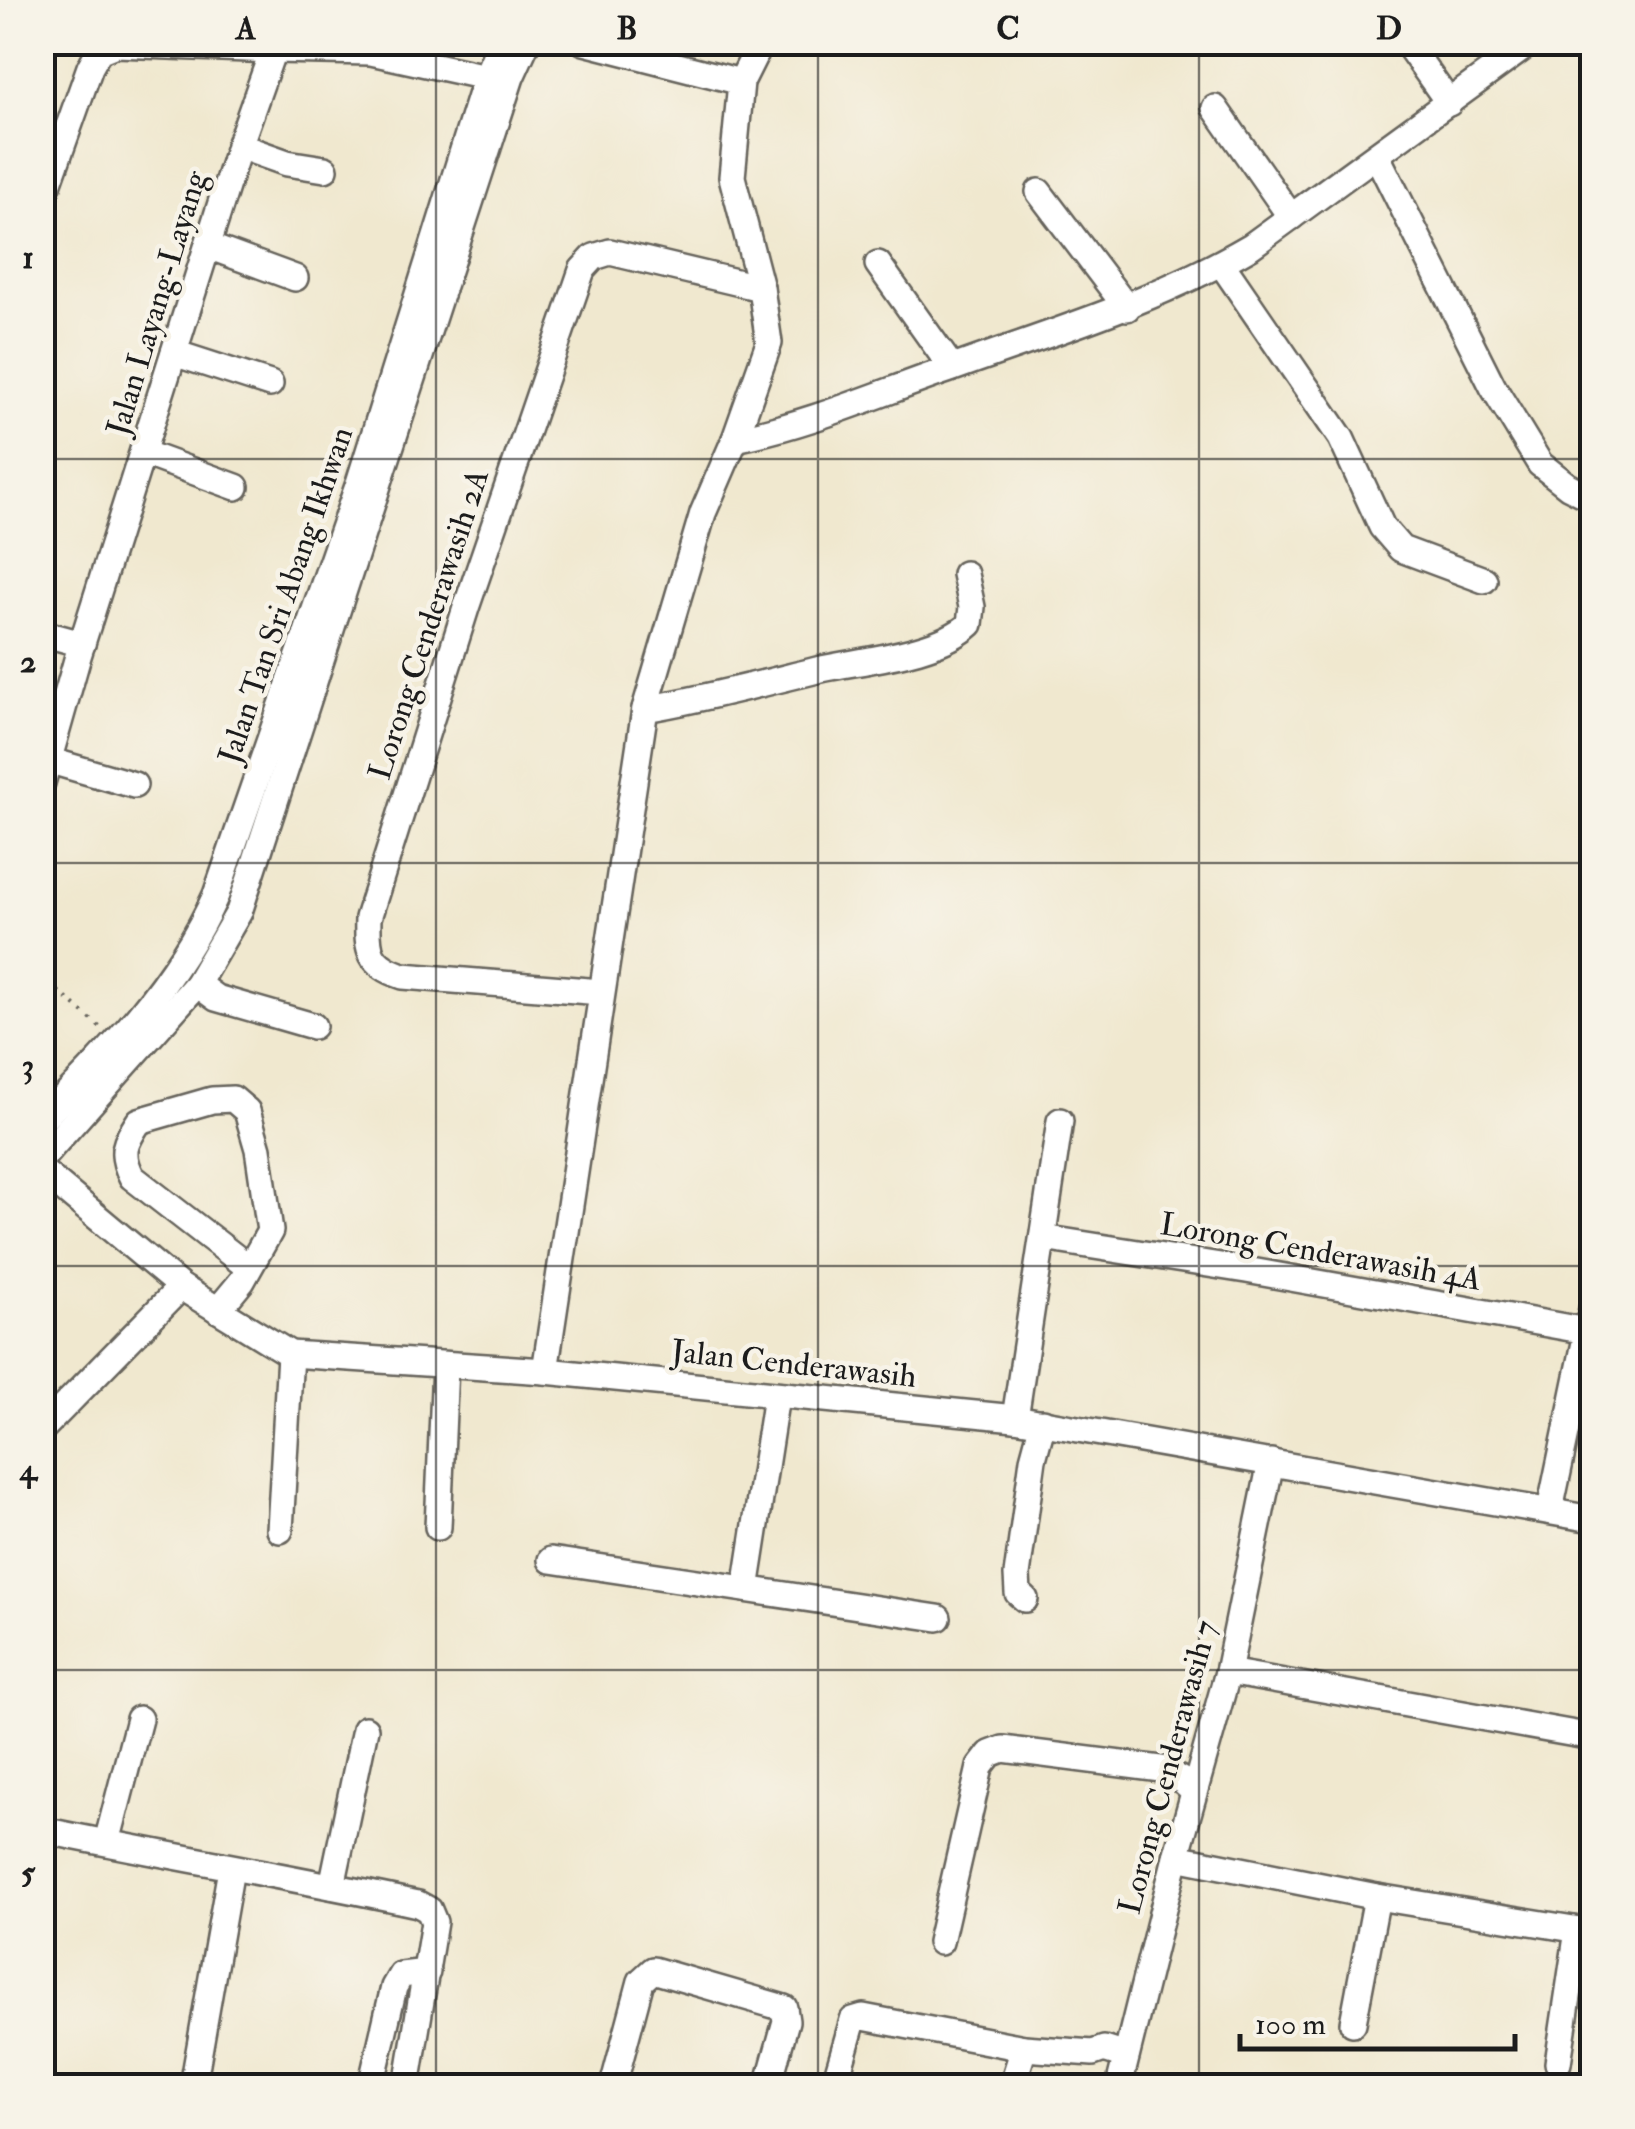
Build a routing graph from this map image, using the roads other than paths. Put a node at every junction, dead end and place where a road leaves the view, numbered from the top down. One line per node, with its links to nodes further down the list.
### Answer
1 (500, 42): 8 (street, Jalan Tan Sri Abang Ikhwan)
2 (527, 42): 39 (street, Jalan Tan Sri Abang Ikhwan)
3 (584, 42): 9 (street)
4 (761, 42): 9 (street)
5 (1406, 42): 10 (street)
6 (1530, 42): 10 (street)
7 (290, 48): 8 (street); 12 (street, Jalan Layang-Layang); 16 (street)
8 (486, 77): 42 (street, Jalan Tan Sri Abang Ikhwan)
9 (742, 82): 22 (street)
10 (1449, 103): 13 (street)
11 (1215, 108): 17 (street)
12 (239, 146): 14 (street); 18 (street, Jalan Layang-Layang)
13 (1377, 156): 17 (street); 30 (street)
14 (324, 170)
15 (1039, 192): 23 (street)
16 (42, 202)
17 (1291, 217): 20 (street)
18 (208, 246): 21 (street); 24 (street, Jalan Layang-Layang)
19 (878, 264): 25 (street)
20 (1222, 264): 23 (street); 32 (street)
21 (294, 278)
22 (761, 288): 27 (street); 40 (street, Lorong Cenderawasih 2A)
23 (1127, 308): 25 (street)
24 (174, 353): 26 (street); 28 (street, Jalan Layang-Layang)
25 (952, 368): 27 (street)
26 (270, 384)
27 (734, 440): 35 (street)
28 (143, 452): 29 (street); 34 (street, Jalan Layang-Layang)
29 (236, 487)
30 (1592, 498)
31 (966, 574): 35 (street)
32 (1484, 580)
33 (42, 634): 34 (street)
34 (82, 644): 36 (street, Jalan Layang-Layang)
35 (645, 710): 40 (street)
36 (51, 724): 37 (street, Jalan Layang-Layang)
37 (47, 772): 38 (street)
38 (134, 786)
39 (197, 984): 41 (street); 44 (street, Jalan Tan Sri Abang Ikhwan)
40 (601, 992): 53 (street)
41 (313, 1026)
42 (42, 1120)
43 (1060, 1121): 46 (street)
44 (42, 1158)
45 (42, 1171): 48 (street, Jalan Cenderawasih)
46 (1043, 1238): 50 (street, Lorong Cenderawasih 4A); 55 (street)
47 (248, 1266): 47 (street); 49 (street)
48 (182, 1287): 49 (street, Jalan Cenderawasih); 57 (street)
49 (218, 1310): 51 (street, Jalan Cenderawasih)
50 (1590, 1320): 59 (street)
51 (290, 1354): 52 (street, Jalan Cenderawasih); 62 (street)
52 (445, 1365): 53 (street, Jalan Cenderawasih); 61 (street)
53 (545, 1371): 54 (street, Jalan Cenderawasih)
54 (776, 1396): 55 (street, Jalan Cenderawasih); 64 (street)
55 (1015, 1418): 56 (street, Jalan Cenderawasih)
56 (1044, 1422): 58 (street, Jalan Cenderawasih); 65 (street)
57 (42, 1429)
58 (1270, 1462): 59 (street, Jalan Cenderawasih); 67 (street, Lorong Cenderawasih 7)
59 (1550, 1510): 60 (street, Jalan Cenderawasih)
60 (1592, 1518)
61 (438, 1527)
62 (280, 1530)
63 (552, 1560): 64 (street)
64 (746, 1589): 66 (street)
65 (1024, 1599)
66 (938, 1618)
67 (1228, 1672): 70 (street); 71 (street, Lorong Cenderawasih 7)
68 (140, 1720): 73 (street)
69 (364, 1729): 76 (street)
70 (1592, 1737)
71 (1194, 1791): 74 (street, Lorong Cenderawasih 7); 79 (street)
72 (44, 1839): 73 (street)
73 (108, 1842): 75 (street)
74 (1176, 1856): 77 (street); 83 (street, Lorong Cenderawasih 7)
75 (232, 1869): 76 (street); 85 (street)
76 (332, 1886): 80 (street)
77 (1377, 1897): 78 (street); 81 (street)
78 (1585, 1931): 84 (street)
79 (940, 1942)
80 (427, 1972): 86 (street); 87 (street)
81 (1353, 2023)
82 (1024, 2048): 83 (street); 90 (street); 91 (street)
83 (1126, 2056): 92 (street, Lorong Cenderawasih 7)
84 (1558, 2064)
85 (193, 2086)
86 (371, 2086)
87 (407, 2086)
88 (613, 2086): 89 (street)
89 (768, 2086)
90 (834, 2086)
91 (1012, 2086)
92 (1119, 2086)

